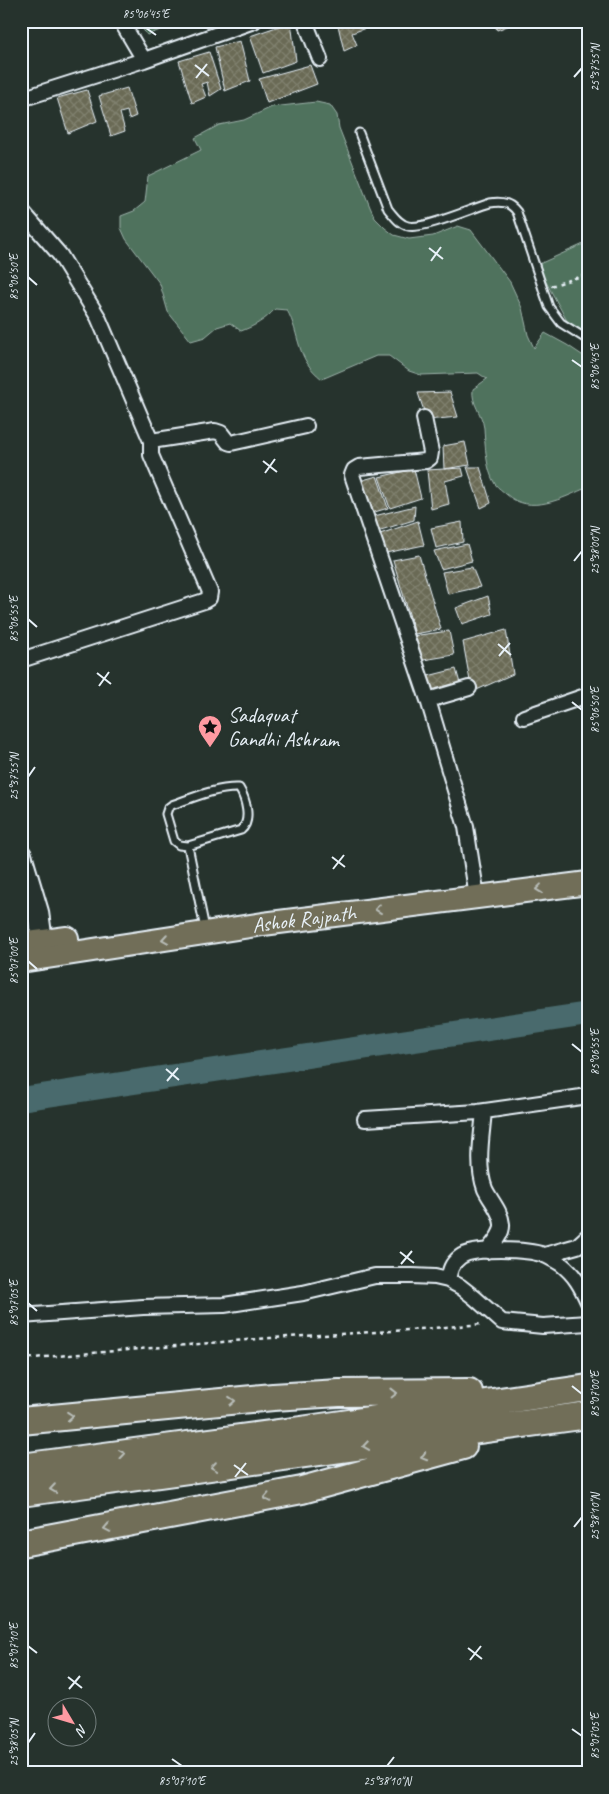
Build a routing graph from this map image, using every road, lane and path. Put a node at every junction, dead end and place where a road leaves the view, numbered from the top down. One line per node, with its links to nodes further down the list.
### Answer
1 (120, 21): 5 (street)
2 (254, 21): 5 (street)
3 (305, 21): 4 (street)
4 (320, 59)
5 (144, 60): 6 (street)
6 (21, 99)
7 (359, 133): 10 (lane)
8 (21, 210): 14 (street)
9 (588, 274): 10 (path)
10 (542, 288): 11 (lane)
11 (588, 340)
12 (424, 418): 18 (street)
13 (306, 426): 14 (street)
14 (151, 440): 15 (street)
15 (21, 660)
16 (469, 688): 18 (street)
17 (588, 695): 19 (street)
18 (428, 700): 24 (street)
19 (524, 717)
20 (188, 846): 20 (lane); 25 (lane)
21 (21, 856): 26 (street)
22 (588, 868): 24 (main road, Ashok Rajpath)
23 (588, 883): 24 (main road, Ashok Rajpath, one-way to 24)
24 (475, 889): 25 (main road, Ashok Rajpath)
25 (205, 925): 26 (main road, Ashok Rajpath)
26 (36, 948): 27 (main road, Ashok Rajpath)
27 (21, 961)
28 (588, 1096): 29 (street)
29 (484, 1111): 30 (street); 32 (street)
30 (366, 1119)
31 (588, 1236): 33 (street)
32 (487, 1251): 33 (street); 34 (street)
33 (545, 1255): 35 (street)
34 (448, 1280): 36 (street); 37 (street)
35 (588, 1302)
36 (21, 1316)
37 (502, 1322): 38 (street); 39 (path)
38 (588, 1324)
39 (21, 1359)
40 (584, 1389): 43 (highway, one-way to 40); 44 (highway, one-way to 40)
41 (588, 1415): 42 (highway)
42 (555, 1420): 45 (highway, one-way to 45); 46 (highway, one-way to 46)
43 (21, 1421)
44 (21, 1467)
45 (21, 1493)
46 (21, 1544)

